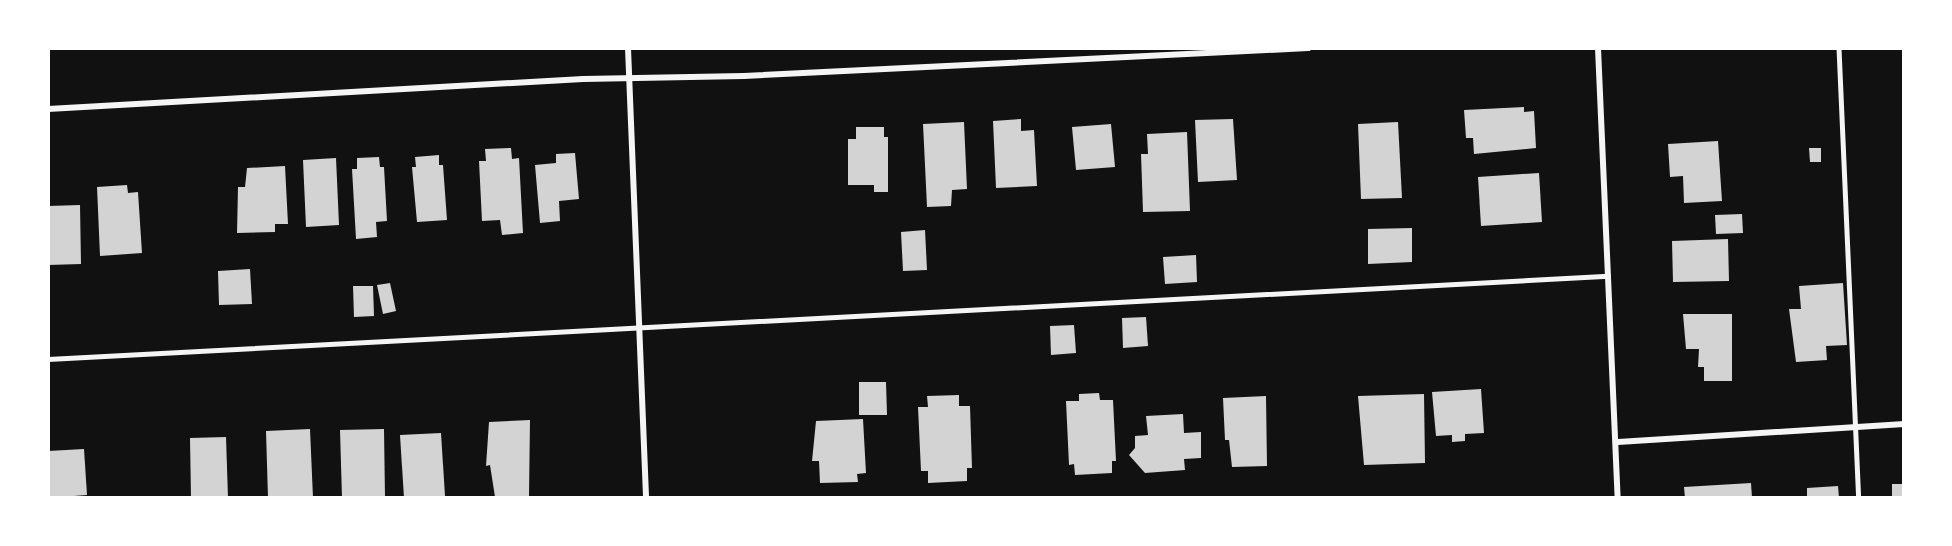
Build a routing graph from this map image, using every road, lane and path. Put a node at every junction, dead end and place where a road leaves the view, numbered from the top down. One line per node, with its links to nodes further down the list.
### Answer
1 (628, 48): 5 (street)
2 (1308, 48): 5 (street)
3 (1599, 48): 7 (street)
4 (1839, 48): 11 (lane)
5 (629, 79): 6 (street); 8 (street)
6 (48, 109)
7 (1608, 276): 8 (lane); 12 (street)
8 (639, 326): 9 (lane); 13 (street)
9 (48, 359)
10 (1904, 424): 11 (street)
11 (1855, 427): 12 (street); 15 (lane)
12 (1618, 442): 14 (street)
13 (646, 498)
14 (1618, 498)
15 (1858, 498)

